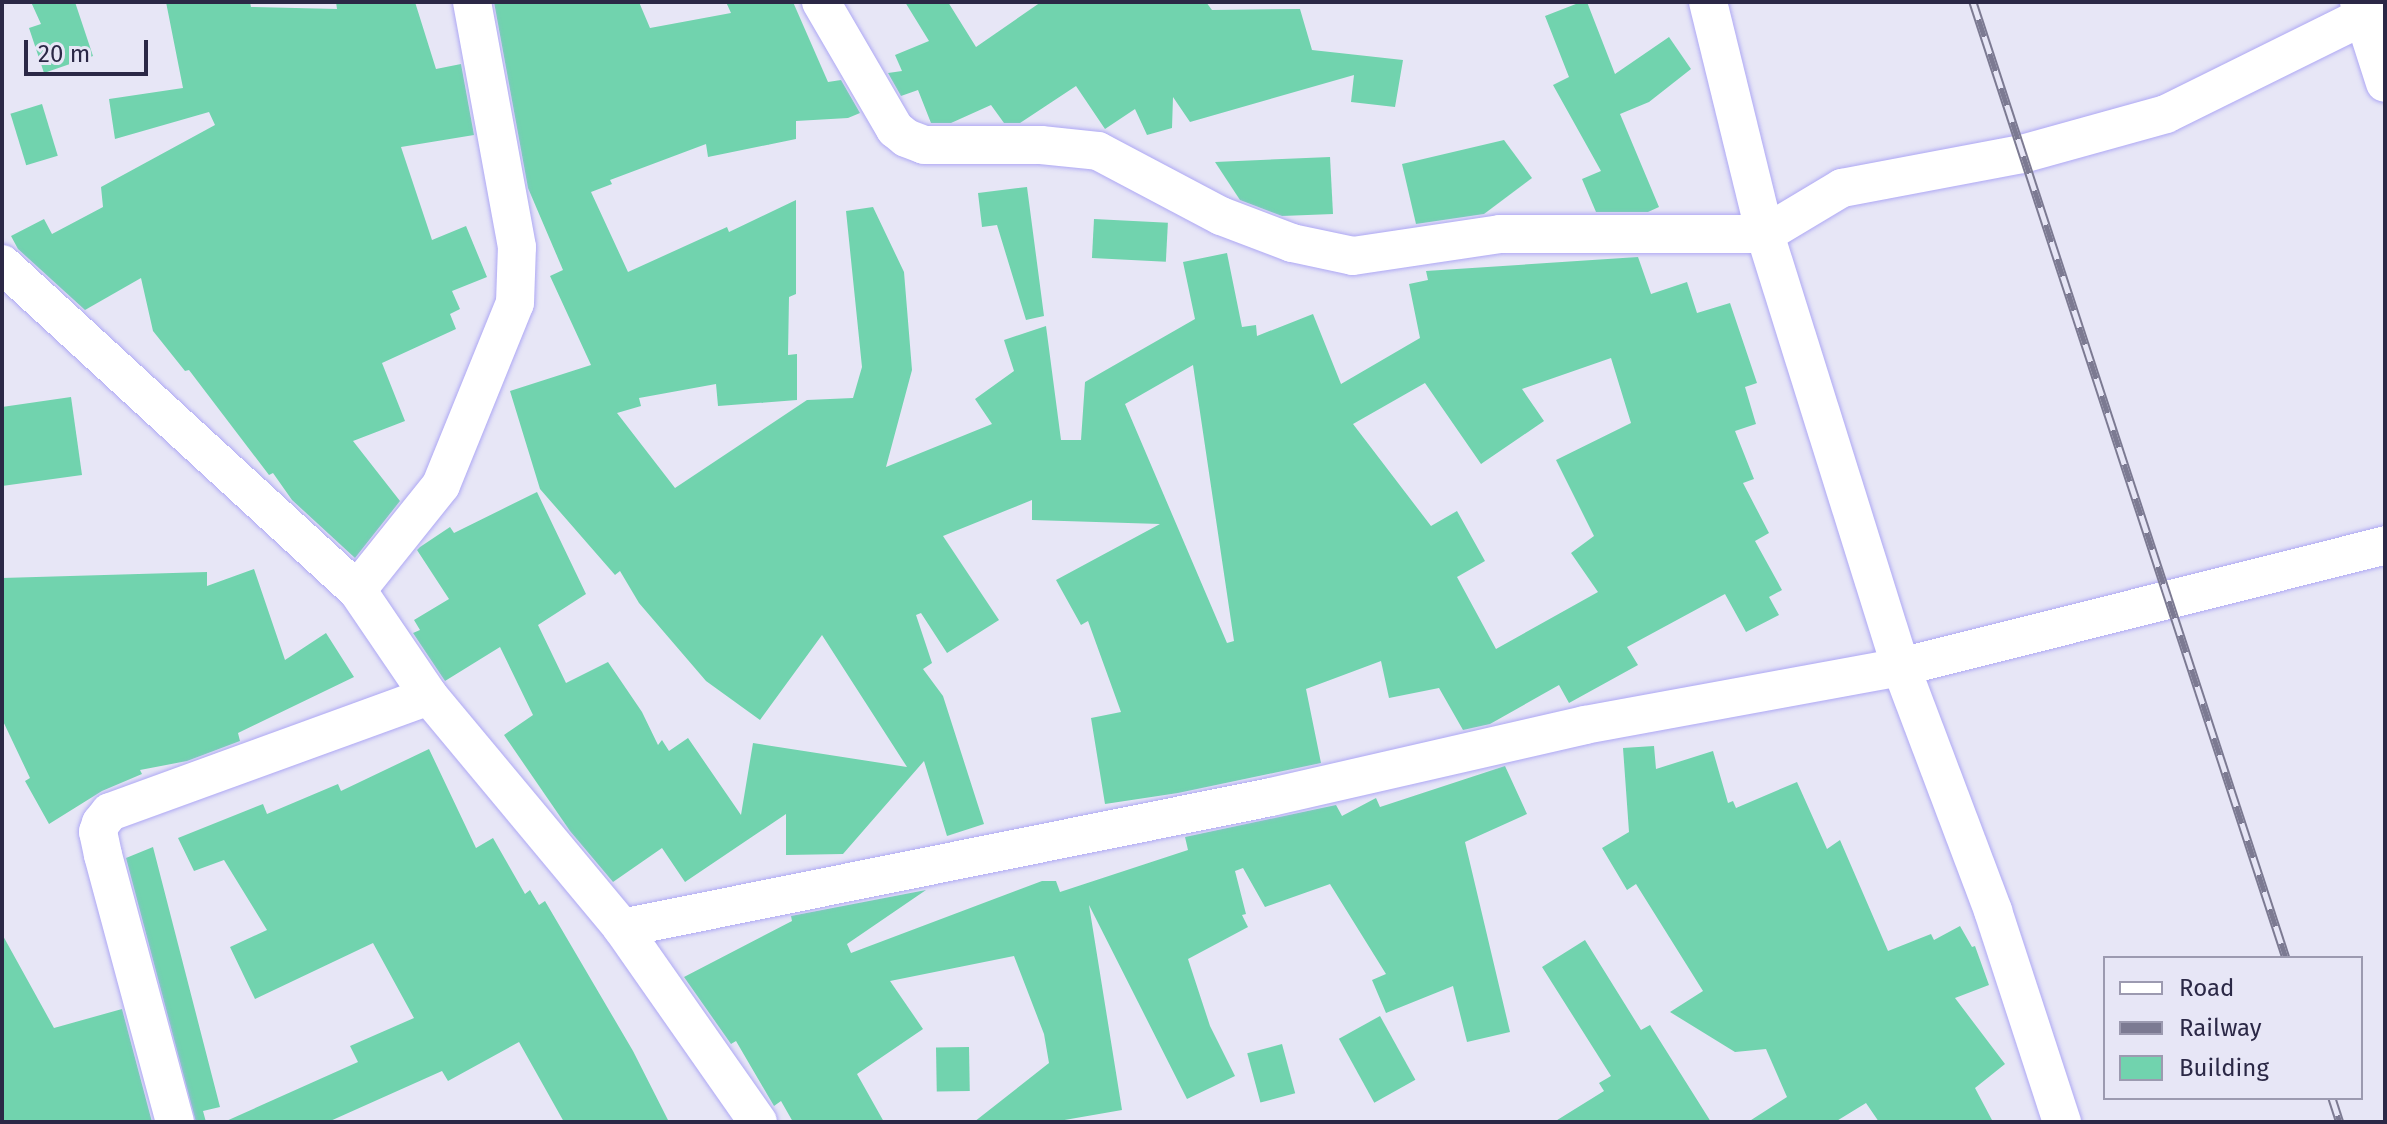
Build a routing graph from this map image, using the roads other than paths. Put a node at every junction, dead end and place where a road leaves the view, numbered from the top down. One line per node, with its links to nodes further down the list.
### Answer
1 (472, 2): 9 (street)
2 (821, 2): 6 (street)
3 (1708, 2): 6 (street)
4 (2369, 9): 5 (street); 6 (street)
5 (2385, 83)
6 (1765, 234): 10 (street)
7 (2, 264): 9 (street)
8 (2385, 545): 10 (street)
9 (357, 590): 11 (street)
10 (1901, 667): 12 (street); 15 (street)
11 (429, 696): 12 (street); 13 (street)
12 (622, 928): 14 (street)
13 (175, 1122)
14 (758, 1122)
15 (2062, 1122)

